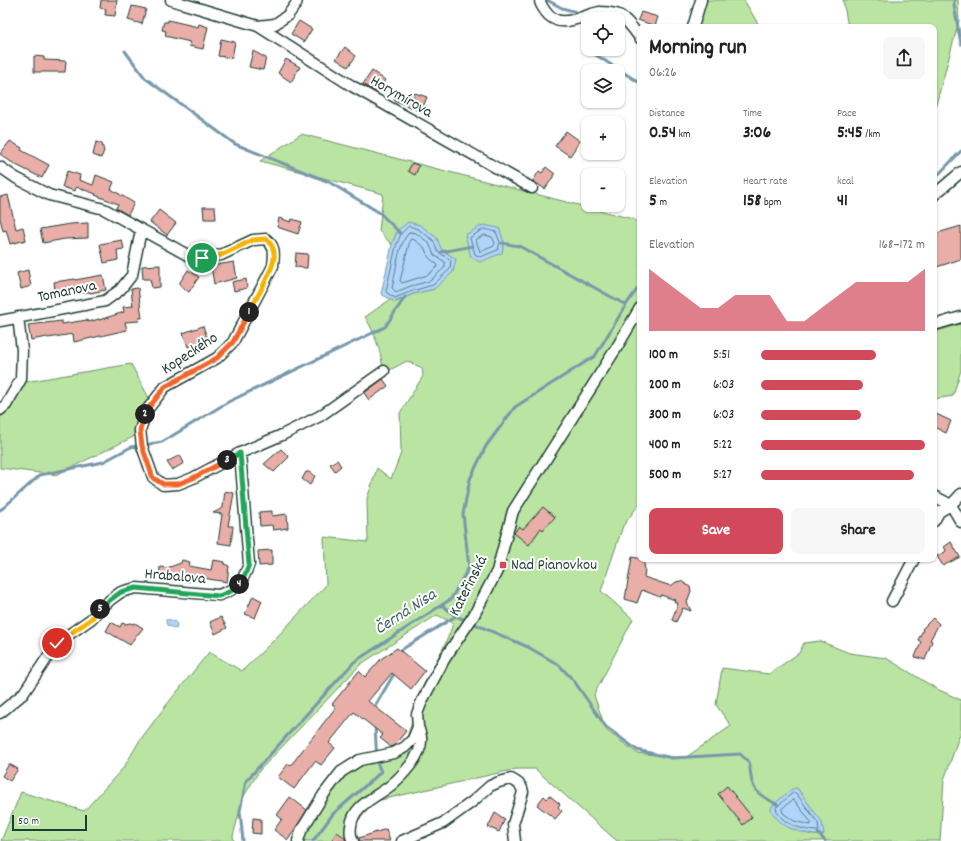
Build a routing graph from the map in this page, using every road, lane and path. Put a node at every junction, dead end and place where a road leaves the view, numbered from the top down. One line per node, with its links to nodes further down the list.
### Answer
1 (171, 0): 6 (street)
2 (297, 0): 6 (street)
3 (540, 0): 7 (street)
4 (701, 0): 5 (street)
5 (694, 24)
6 (258, 26): 10 (street, Horymírova)
7 (637, 34)
8 (0, 167): 12 (street, Kopeckého)
9 (961, 172): 11 (street)
10 (532, 188)
11 (937, 192)
12 (141, 230): 14 (street, Tomanova); 20 (street, Kopeckého)
13 (637, 313): 29 (street, Kateřinská)
14 (18, 317): 16 (street, Tomanova); 19 (street)
15 (959, 318): 17 (street)
16 (0, 321)
17 (937, 324)
18 (384, 371): 20 (street, Kopeckého)
19 (0, 410)
20 (240, 453): 28 (street, Hrabalova)
21 (961, 494): 23 (street)
22 (937, 498): 23 (street)
23 (951, 505): 24 (street); 25 (street)
24 (937, 516)
25 (961, 522)
26 (912, 562): 27 (street)
27 (892, 601)
28 (0, 713)
29 (418, 727): 30 (street, Kateřinská); 31 (street)
30 (298, 841)
31 (353, 841)
32 (402, 841): 33 (street)
33 (514, 841)

